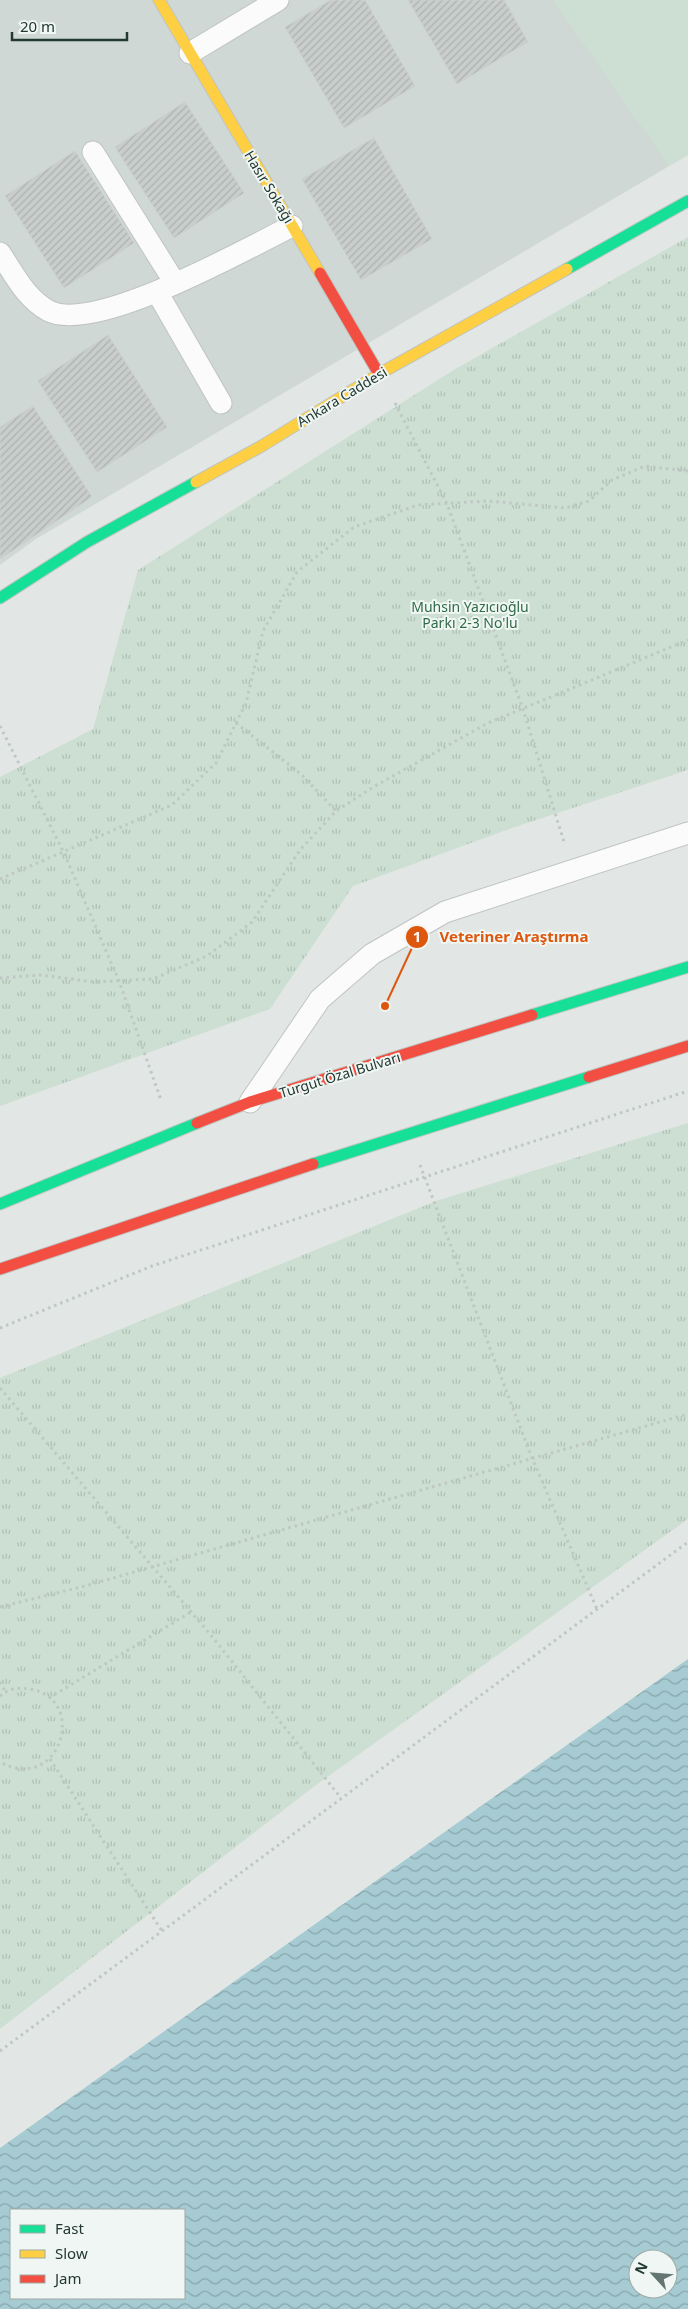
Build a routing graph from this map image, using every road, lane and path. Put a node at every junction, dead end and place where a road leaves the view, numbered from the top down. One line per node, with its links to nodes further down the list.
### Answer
1 (159, 0): 3 (main road, Hasır Sokağı)
2 (278, 0): 3 (lane)
3 (190, 53): 6 (main road, Hasır Sokağı)
4 (93, 152): 8 (lane)
5 (688, 201): 9 (main road, Ankara Caddesi)
6 (292, 226): 8 (lane); 9 (main road, Hasır Sokağı)
7 (0, 253): 8 (lane)
8 (166, 287): 10 (lane)
9 (379, 374): 12 (path); 13 (main road, Ankara Caddesi)
10 (222, 403)
11 (688, 471): 12 (path)
12 (447, 504): 15 (path); 16 (path)
13 (0, 598)
14 (688, 640): 15 (path)
15 (523, 708): 18 (path); 21 (path)
16 (236, 723): 18 (path); 20 (path)
17 (0, 726): 20 (path)
18 (336, 811): 25 (path)
19 (688, 833): 21 (lane)
20 (64, 853): 22 (path); 25 (path)
21 (573, 871): 28 (lane)
22 (0, 879)
23 (688, 967): 28 (main road, Turgut Özal Bulvarı)
24 (0, 978): 25 (path)
25 (120, 981): 29 (path)
26 (688, 1046): 30 (main road)
27 (688, 1091): 31 (path)
28 (250, 1102): 29 (main road, Turgut Özal Bulvarı)
29 (172, 1132): 32 (main road, Turgut Özal Bulvarı)
30 (409, 1134): 31 (path); 33 (main road)
31 (425, 1176): 34 (path); 37 (path)
32 (0, 1204)
33 (0, 1269)
34 (0, 1328)
35 (0, 1388): 39 (path)
36 (688, 1414): 37 (path)
37 (532, 1458): 39 (path); 41 (path)
38 (688, 1542): 41 (path)
39 (153, 1567): 40 (path); 42 (path)
40 (0, 1607)
41 (597, 1609): 49 (path)
42 (191, 1612): 46 (path); 49 (path)
43 (0, 1682): 44 (path)
44 (6, 1691): 45 (path); 46 (path)
45 (0, 1696)
46 (50, 1698): 47 (path)
47 (50, 1759): 48 (path); 50 (path)
48 (0, 1762)
49 (341, 1798): 50 (path)
50 (162, 1931): 51 (path)
51 (0, 2051)

